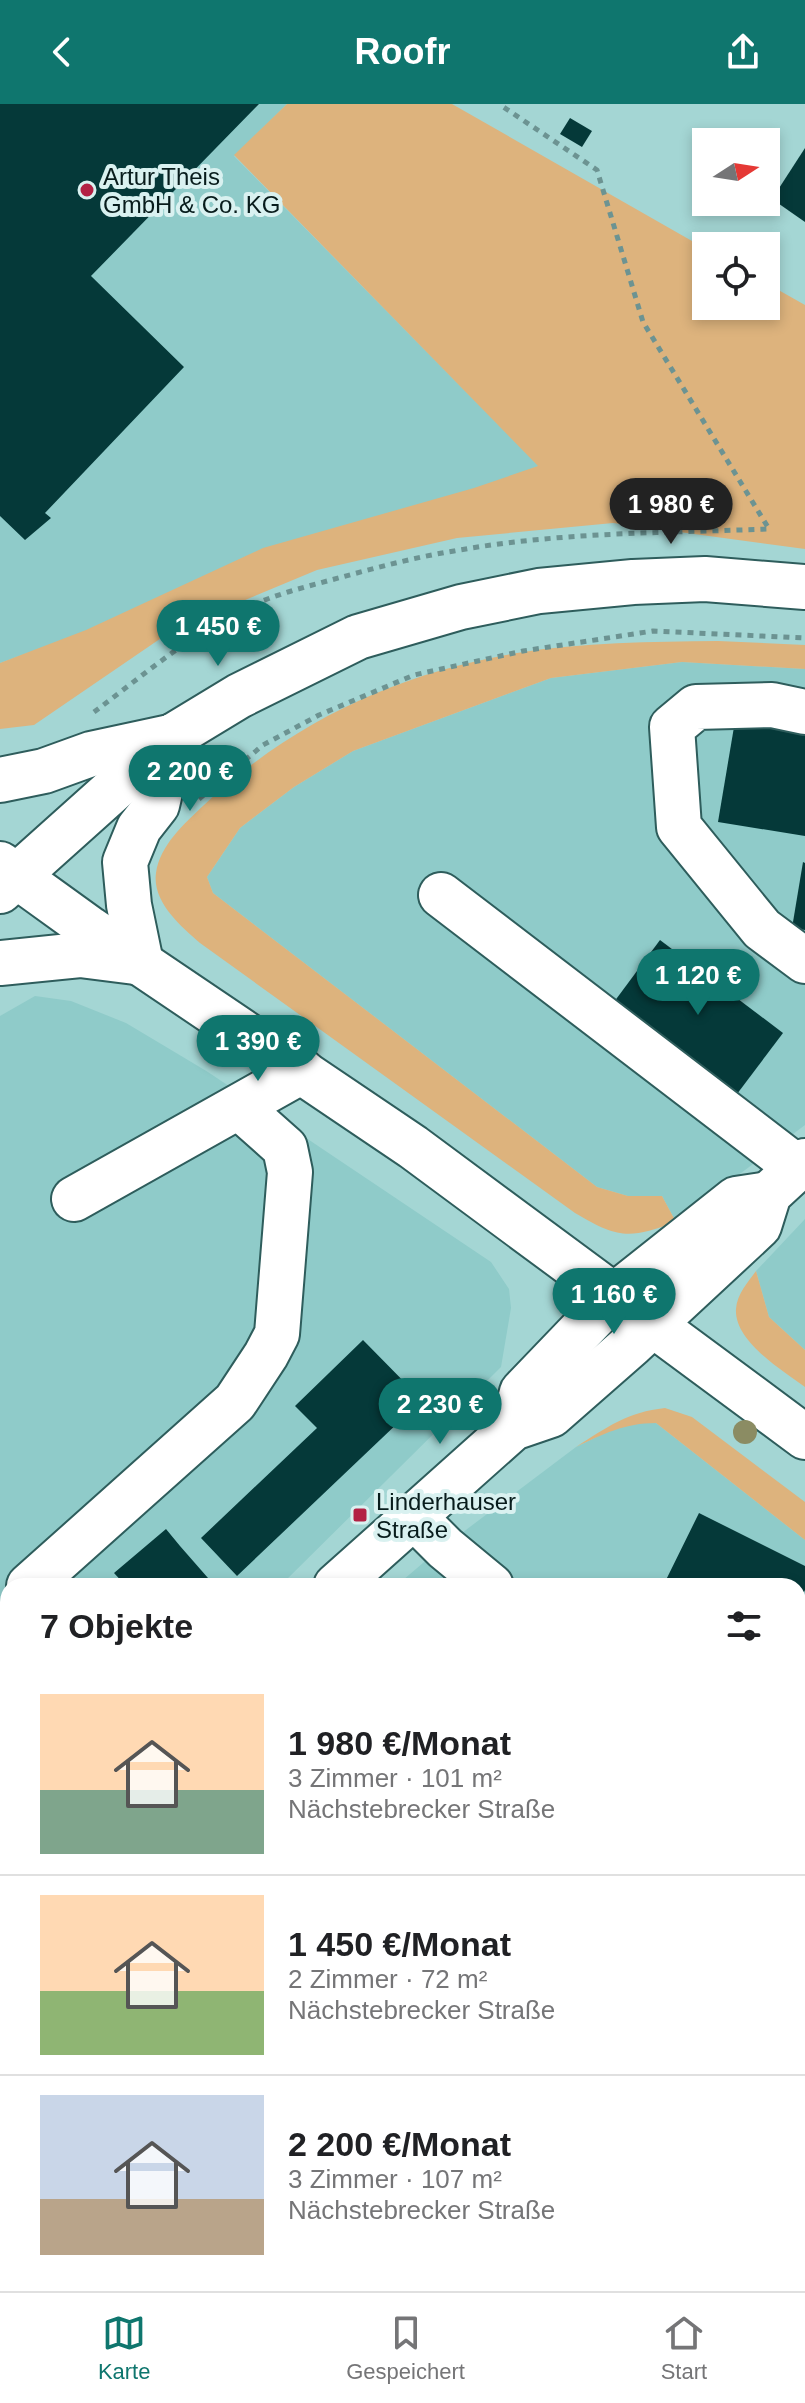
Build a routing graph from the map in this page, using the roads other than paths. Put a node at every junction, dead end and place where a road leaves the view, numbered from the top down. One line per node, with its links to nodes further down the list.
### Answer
1 (805, 587): 3 (main road)
2 (805, 712): 7 (main road)
3 (173, 736): 4 (main road); 5 (main road); 9 (main road)
4 (0, 780)
5 (5, 877): 9 (main road)
6 (441, 895): 12 (main road)
7 (805, 961)
8 (0, 963): 9 (main road)
9 (141, 963): 10 (main road)
10 (302, 1071): 11 (main road); 14 (main road)
11 (239, 1107): 13 (main road); 19 (main road)
12 (791, 1174): 14 (main road); 15 (main road)
13 (74, 1199)
14 (615, 1295): 15 (main road); 16 (main road)
15 (654, 1323): 16 (main road); 17 (main road)
16 (513, 1428): 18 (main road)
17 (805, 1437)
18 (413, 1516): 20 (main road); 21 (main road)
19 (38, 1578)
20 (356, 1578)
21 (481, 1578)

